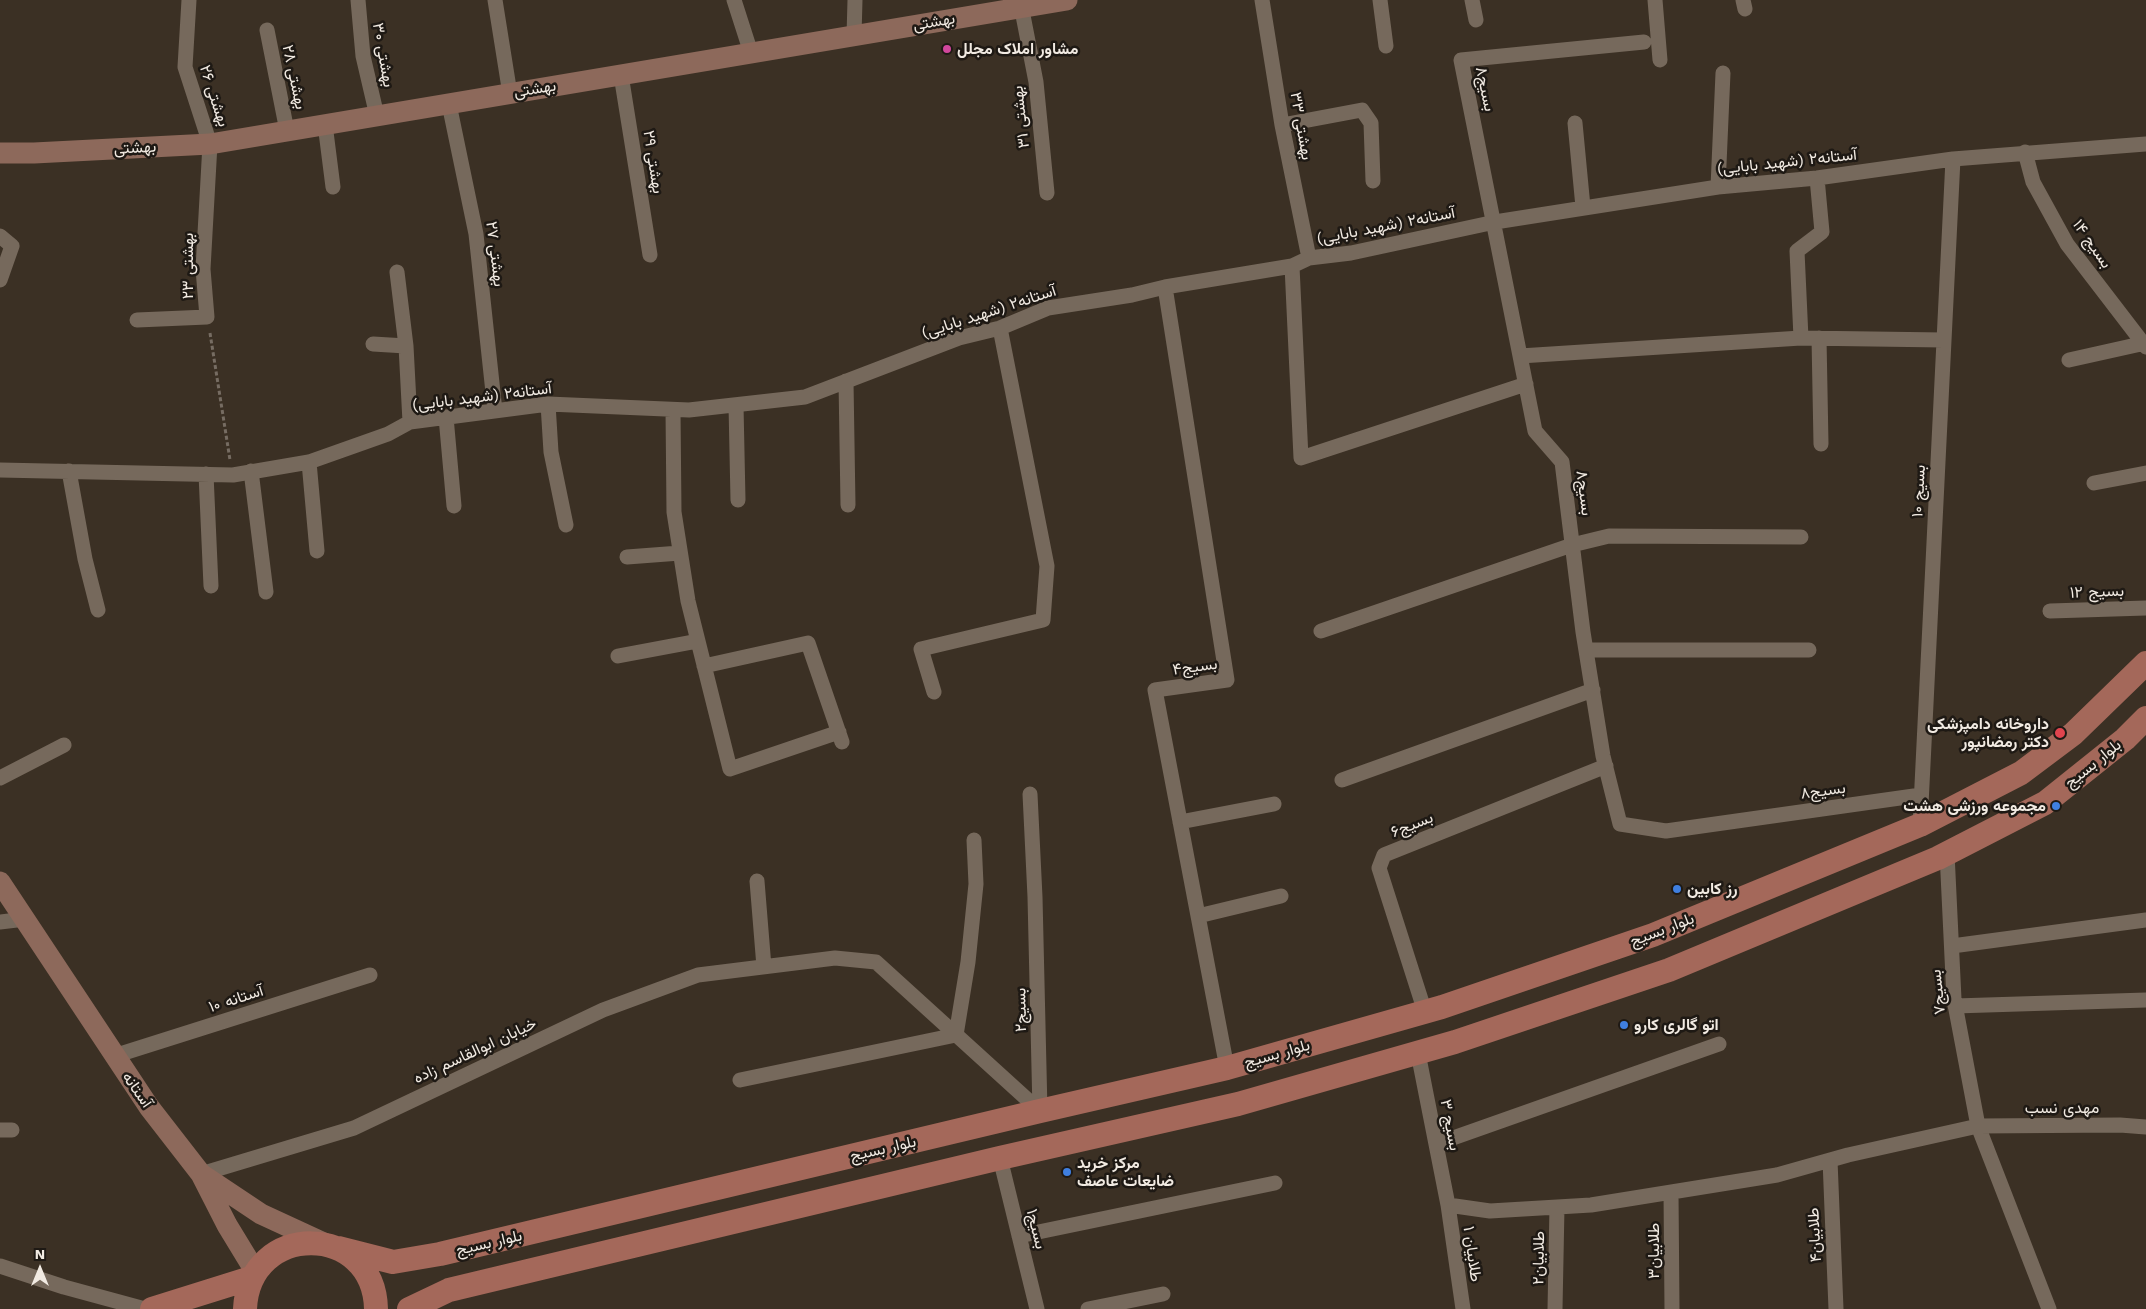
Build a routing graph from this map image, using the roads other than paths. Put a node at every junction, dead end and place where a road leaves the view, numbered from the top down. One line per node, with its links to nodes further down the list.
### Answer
1 (189, 0): 28 (street, بهشتی ۲۶)
2 (358, 0): 23 (street, بهشتی ۳۰)
3 (495, 0): 21 (street)
4 (734, 0): 17 (street)
5 (855, 0): 14 (street)
6 (1067, 0): 11 (main road, بهشتی)
7 (1262, 0): 26 (street, بهشتی ۳۳)
8 (1380, 0): 16 (street)
9 (1472, 0): 12 (street)
10 (1655, 0): 18 (street)
11 (1021, 4): 14 (main road, بهشتی); 37 (street, بهشتی ۳۱)
12 (1476, 20)
13 (267, 30): 27 (street, بهشتی ۲۸)
14 (854, 36): 17 (main road, بهشتی)
15 (1644, 42): 39 (street, بسیج۸)
16 (1386, 46)
17 (751, 53): 20 (main road, بهشتی)
18 (1660, 60)
19 (1723, 72): 36 (street)
20 (621, 75): 21 (main road, بهشتی); 41 (street, بهشتی ۲۹)
21 (510, 94): 22 (main road, بهشتی)
22 (449, 104): 23 (main road, بهشتی); 62 (street, بهشتی ۲۷)
23 (377, 116): 25 (main road, بهشتی)
24 (1575, 122): 38 (street)
25 (325, 124): 27 (main road, بهشتی); 35 (street)
26 (1282, 125): 34 (street); 42 (street, بهشتی ۳۳)
27 (287, 131): 28 (main road, بهشتی)
28 (210, 144): 31 (main road, بهشتی); 47 (street, بهشتی ۲۳)
29 (2146, 144): 30 (street, آستانه۲ (شهید بابایی))
30 (2025, 152): 32 (street, آستانه۲ (شهید بابایی)); 53 (street, بسیج ۱۴)
31 (0, 153)
32 (1953, 159): 33 (street, آستانه۲ (شهید بابایی)); 51 (street, بسیج ۱۰)
33 (1818, 178): 36 (street, آستانه۲ (شهید بابایی)); 49 (street)
34 (1373, 181)
35 (333, 188)
36 (1718, 188): 38 (street, آستانه۲ (شهید بابایی))
37 (1047, 193)
38 (1583, 207): 39 (street, آستانه۲ (شهید بابایی))
39 (1495, 222): 42 (street, آستانه۲ (شهید بابایی)); 55 (street, بسیج۸)
40 (0, 236): 45 (street)
41 (650, 256)
42 (1309, 258): 43 (street, آستانه۲ (شهید بابایی))
43 (1292, 266): 46 (street, آستانه۲ (شهید بابایی)); 58 (street)
44 (397, 272): 54 (street)
45 (0, 280)
46 (1165, 287): 48 (street, آستانه۲ (شهید بابایی)); 104 (street, بسیج۴)
47 (137, 320)
48 (1000, 328): 57 (street, آستانه۲ (شهید بابایی)); 95 (street)
49 (1801, 338): 50 (street); 55 (street)
50 (1819, 338): 51 (street); 65 (street)
51 (1944, 340): 102 (street, بسیج ۱۰)
52 (373, 344): 54 (street)
53 (2145, 345): 56 (street)
54 (406, 346): 64 (street)
55 (1520, 356): 58 (street, بسیج۸)
56 (2069, 360)
57 (846, 381): 60 (street, آستانه۲ (شهید بابایی)); 74 (street)
58 (1526, 384): 78 (street, بسیج۸)
59 (548, 404): 61 (street, آستانه۲ (شهید بابایی)); 62 (street, آستانه۲ (شهید بابایی)); 76 (street)
60 (736, 405): 61 (street, آستانه۲ (شهید بابایی)); 73 (street)
61 (673, 410): 80 (street)
62 (495, 411): 63 (street, آستانه۲ (شهید بابایی))
63 (446, 417): 64 (street, آستانه۲ (شهید بابایی)); 75 (street)
64 (410, 422): 66 (street, آستانه۲ (شهید بابایی))
65 (1821, 444)
66 (309, 462): 69 (street, آستانه۲ (شهید بابایی)); 79 (street)
67 (0, 470): 68 (street, آستانه۲ (شهید بابایی))
68 (69, 471): 71 (street, آستانه۲ (شهید بابایی)); 85 (street)
69 (252, 471): 71 (street, آستانه۲ (شهید بابایی)); 83 (street)
70 (2146, 473): 72 (street)
71 (206, 474): 82 (street)
72 (2094, 483)
73 (738, 500)
74 (848, 505)
75 (454, 506)
76 (566, 525)
77 (1801, 537): 78 (street)
78 (1572, 545): 87 (street); 89 (street, بسیج۸)
79 (317, 551)
80 (680, 553): 81 (street); 88 (street)
81 (627, 557)
82 (211, 586)
83 (266, 592)
84 (2146, 608): 86 (street, بسیج ۱۲)
85 (98, 610)
86 (2050, 611)
87 (1321, 631)
88 (698, 641): 91 (street); 93 (street)
89 (1586, 650): 90 (street); 94 (street, بسیج۸)
90 (1809, 650)
91 (618, 656)
92 (2146, 662): 105 (main road, بلوار بسیج)
93 (704, 666): 93 (street)
94 (1593, 690): 98 (street, بسیج۸); 100 (street)
95 (934, 692)
96 (2146, 718): 107 (main road, بلوار بسیج)
97 (64, 745): 99 (street)
98 (1606, 766): 102 (street, بسیج۸); 120 (street, بسیج۶)
99 (0, 778)
100 (1342, 780)
101 (1030, 794): 127 (street, بسیج۲)
102 (1921, 795): 105 (street, بسیج ۱۰)
103 (1274, 804): 104 (street)
104 (1180, 822): 111 (street, بسیج۴)
105 (1920, 825): 120 (main road, بلوار بسیج)
106 (974, 840): 121 (street)
107 (1947, 853): 115 (street, بسیج۷); 123 (main road, بلوار بسیج)
108 (757, 881): 116 (street)
109 (0, 882): 112 (main road, آستانه)
110 (1282, 896): 111 (street)
111 (1198, 916): 125 (street, بسیج۴)
112 (25, 919): 114 (street); 124 (main road, آستانه)
113 (2146, 920): 115 (street)
114 (0, 922)
115 (1952, 946): 119 (street, بسیج۷)
116 (764, 967): 121 (street, خیابان ابوالقاسم زاده); 133 (street, خیابان ابوالقاسم زاده)
117 (370, 975): 124 (street, آستانه ۱۰)
118 (2146, 1000): 119 (street)
119 (1956, 1006): 128 (street, بسیج۷)
120 (1425, 1012): 125 (main road, بلوار بسیج)
121 (956, 1034): 126 (street); 127 (street)
122 (1719, 1044): 130 (street)
123 (1418, 1053): 130 (street, بسیج ۳); 131 (main road, بلوار بسیج)
124 (114, 1056): 133 (main road, آستانه)
125 (1227, 1068): 127 (main road, بلوار بسیج)
126 (740, 1080)
127 (1040, 1111): 139 (main road, بلوار بسیج)
128 (1978, 1126): 129 (street, مهدی نسب); 132 (street, مهدی نسب); 153 (street, بسیج۷)
129 (2146, 1128)
130 (1436, 1144): 136 (street, بسیج ۳)
131 (1000, 1158): 138 (street, بسیج۱); 144 (main road, بلوار بسیج)
132 (1830, 1160): 135 (street, مهدی نسب); 152 (street, طلابیان۴)
133 (201, 1174): 139 (main road, آستانه); 141 (main road)
134 (1275, 1183): 138 (street)
135 (1671, 1192): 137 (street, مهدی نسب); 151 (street, طلابیان۳)
136 (1448, 1205): 137 (street, مهدی نسب); 149 (street, طلابیان ۱)
137 (1558, 1207): 150 (street, طلابیان۲)
138 (1019, 1236): 147 (street, بسیج۱)
139 (332, 1246): 141 (main road, بلوار بسیج); 146 (main road)
140 (0, 1266): 143 (street)
141 (253, 1275): 143 (main road); 145 (main road)
142 (1163, 1294): 148 (street)
143 (161, 1308)
144 (412, 1308)
145 (244, 1309)
146 (376, 1309)
147 (1037, 1309)
148 (1088, 1309)
149 (1462, 1309)
150 (1555, 1309)
151 (1672, 1309)
152 (1836, 1309)
153 (2049, 1309)

